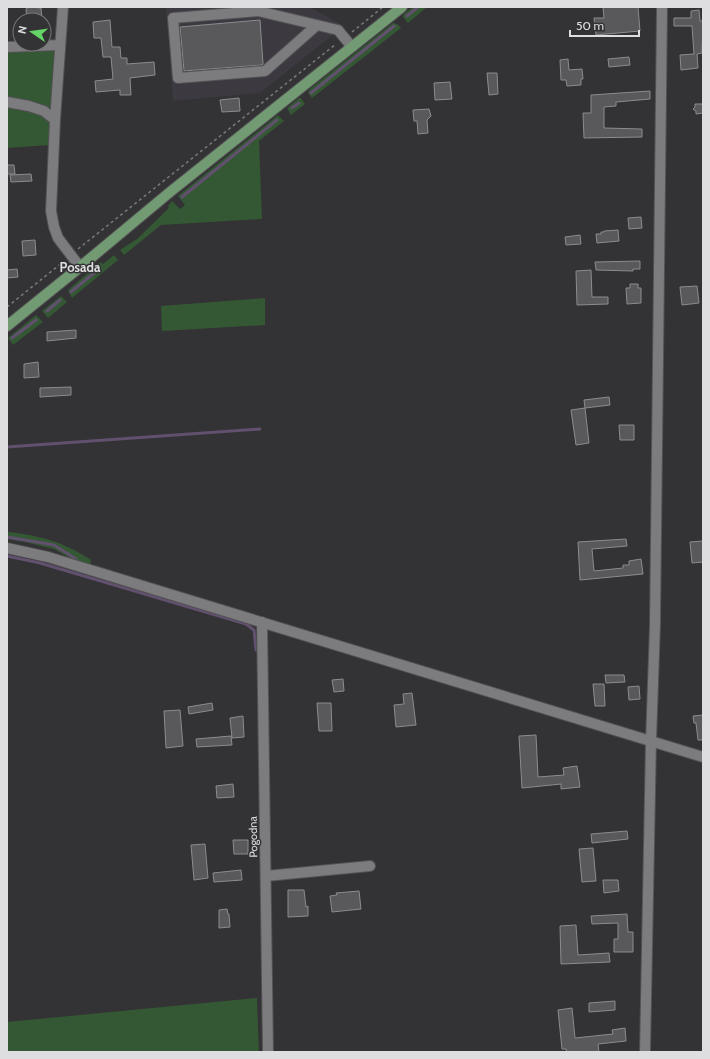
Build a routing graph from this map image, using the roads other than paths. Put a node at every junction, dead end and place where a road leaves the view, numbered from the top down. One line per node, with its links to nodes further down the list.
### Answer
1 (63, 7): 5 (street)
2 (402, 7): 7 (main road)
3 (662, 7): 14 (street)
4 (318, 25): 4 (street); 7 (street)
5 (60, 45): 6 (street); 9 (street)
6 (7, 47)
7 (352, 47): 10 (main road)
8 (7, 102): 9 (street)
9 (56, 120): 10 (street)
10 (80, 267): 11 (main road)
11 (7, 326)
12 (7, 548): 13 (street)
13 (262, 622): 14 (street); 17 (street, Pogodna)
14 (651, 741): 15 (street); 19 (street)
15 (703, 757)
16 (370, 866): 17 (street)
17 (266, 876): 18 (street, Pogodna)
18 (268, 1052)
19 (645, 1052)

